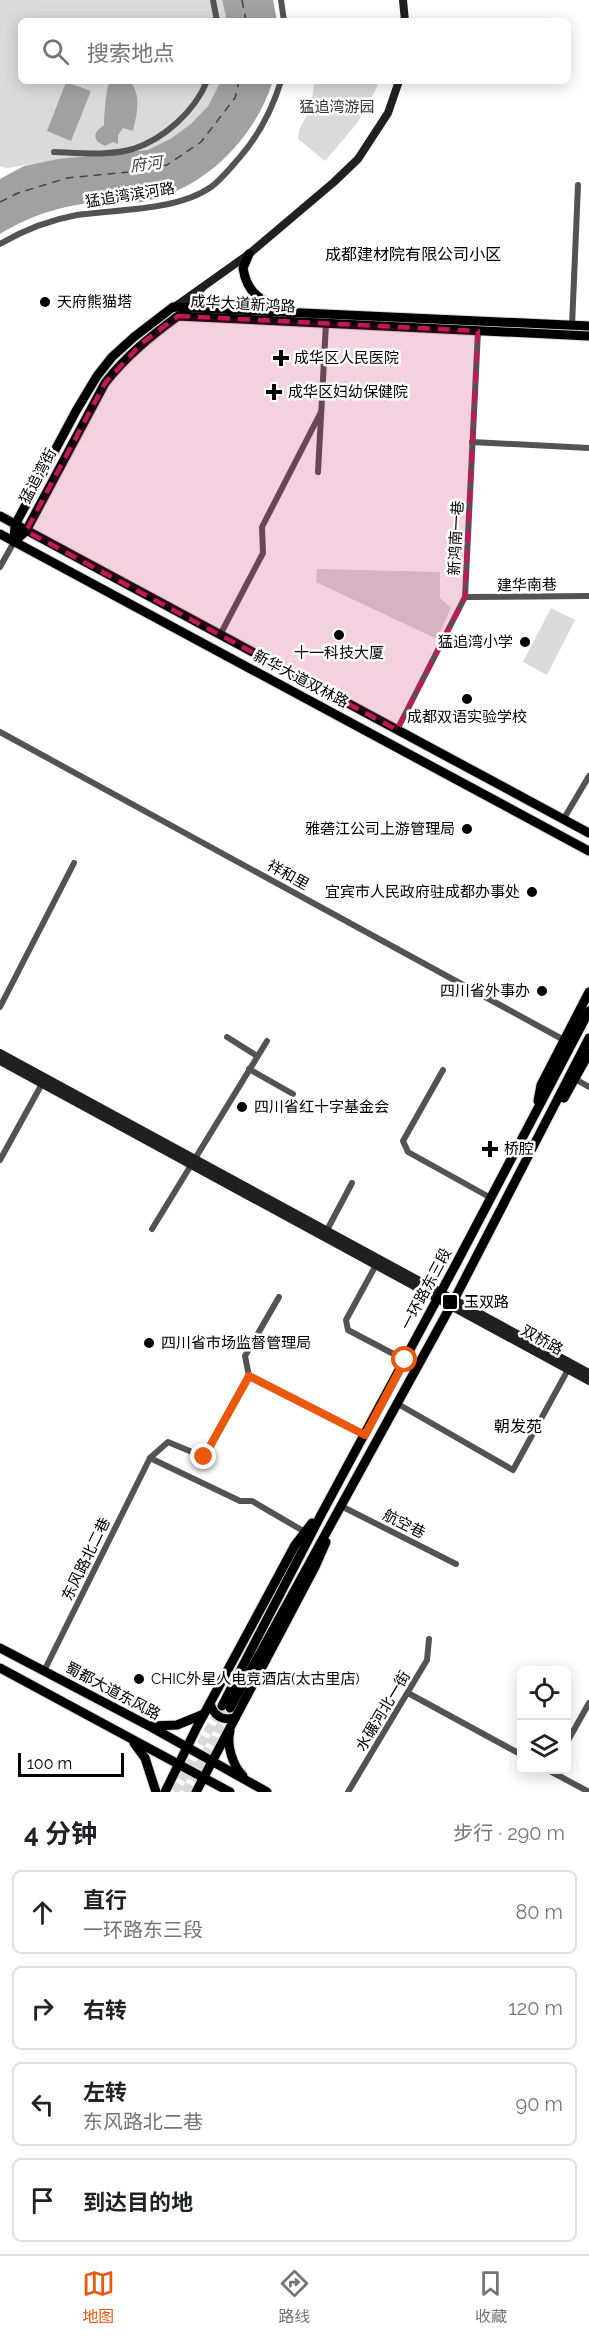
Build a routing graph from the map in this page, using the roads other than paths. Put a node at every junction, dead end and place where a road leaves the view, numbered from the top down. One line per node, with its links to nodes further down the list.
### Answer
1 (213, 0): 4 (street)
2 (281, 0): 5 (street)
3 (403, 0): 6 (main road)
4 (216, 18)
5 (284, 18)
6 (405, 18)
7 (206, 84): 10 (street)
8 (279, 84): 12 (street, 猛追湾滨河路)
9 (398, 84): 13 (main road, 猛追湾街)
10 (54, 152)
11 (578, 185): 19 (street)
12 (0, 244)
13 (249, 254): 14 (main road, 猛追湾街); 17 (main road)
14 (202, 288): 15 (main road, 猛追湾街); 16 (main road, 猛追湾街)
15 (187, 308): 16 (main road, 成华大道新鸿路); 17 (main road, 成华大道新鸿路)
16 (175, 311): 18 (main road, 成华大道新鸿路); 28 (main road, 猛追湾街); 29 (main road, 猛追湾街)
17 (290, 313): 19 (main road, 成华大道新鸿路)
18 (326, 323): 21 (main road, 成华大道新鸿路); 23 (street)
19 (572, 326): 20 (main road, 成华大道新鸿路)
20 (589, 327)
21 (478, 330): 22 (main road, 成华大道新鸿路); 24 (street, 新鸿南一巷)
22 (589, 336)
23 (321, 412): 26 (street); 35 (street)
24 (472, 442): 25 (street); 34 (street, 新鸿南一巷)
25 (589, 448)
26 (318, 472)
27 (0, 516): 28 (main road, 新华大道双林路)
28 (15, 525): 29 (main road, 新华大道双林路); 31 (main road, 猛追湾街)
29 (26, 531): 31 (main road, 猛追湾街); 35 (main road, 新华大道双林路)
30 (0, 534): 31 (main road, 新华大道双林路)
31 (14, 542): 32 (street); 41 (main road, 新华大道双林路)
32 (0, 567)
33 (589, 596): 34 (street, 建华南巷)
34 (465, 597): 36 (street, 新鸿南一巷)
35 (220, 635): 36 (main road, 新华大道双林路)
36 (397, 730): 39 (main road, 新华大道双林路)
37 (0, 732): 48 (street, 祥和里)
38 (589, 776): 39 (street)
39 (563, 819): 40 (main road, 新华大道双林路)
40 (589, 833)
41 (589, 851)
42 (74, 863): 44 (street)
43 (589, 992): 48 (main road)
44 (0, 1007)
45 (589, 1011): 60 (main road)
46 (226, 1037): 52 (street)
47 (589, 1038): 61 (main road)
48 (564, 1040): 60 (main road)
49 (267, 1041): 52 (street)
50 (0, 1053): 57 (main road)
51 (589, 1053): 56 (main road)
52 (257, 1056): 54 (street)
53 (0, 1061): 57 (main road)
54 (249, 1069): 59 (street); 63 (street)
55 (443, 1070): 65 (street)
56 (575, 1079): 58 (street); 61 (main road)
57 (44, 1080): 62 (street); 63 (main road)
58 (589, 1087)
59 (293, 1094)
60 (537, 1109): 65 (main road, 一环路东三段)
61 (548, 1115): 71 (main road, 一环路东三段)
62 (0, 1160)
63 (192, 1161): 66 (street); 67 (main road); 68 (main road)
64 (352, 1183): 67 (street)
65 (491, 1198): 69 (main road, 一环路东三段)
66 (152, 1229)
67 (327, 1230): 69 (main road)
68 (376, 1265): 69 (main road); 72 (street)
69 (439, 1296): 71 (main road); 72 (main road, 一环路东三段)
70 (279, 1297): 75 (street)
71 (452, 1303): 73 (main road, 双桥路); 77 (main road, 一环路东三段)
72 (405, 1360): 78 (main road, 一环路东三段)
73 (570, 1366): 74 (main road, 双桥路); 76 (main road, 双桥路); 77 (street)
74 (589, 1373)
75 (249, 1376): 78 (street); 79 (street)
76 (589, 1381)
77 (398, 1404): 80 (main road, 一环路东三段)
78 (365, 1435): 81 (main road, 一环路东三段)
79 (150, 1458): 83 (street); 87 (street, 东风路北二巷)
80 (341, 1506): 82 (main road, 一环路东三段); 84 (street, 航空巷)
81 (322, 1513): 82 (main road); 83 (main road)
82 (334, 1517): 93 (main road)
83 (305, 1532): 91 (main road)
84 (456, 1564)
85 (429, 1639): 89 (street, 水碾河北一街)
86 (0, 1648): 87 (main road, 蜀都大道东风路)
87 (44, 1671): 94 (main road, 蜀都大道东风路)
88 (1, 1672): 95 (main road)
89 (408, 1693): 98 (street); 110 (street, 水碾河北一街)
90 (589, 1702): 96 (street)
91 (210, 1703): 92 (main road); 93 (main road)
92 (204, 1714): 94 (main road); 97 (main road)
93 (234, 1720): 99 (main road); 103 (main road)
94 (151, 1726): 97 (main road, 蜀都大道东风路)
95 (125, 1736): 100 (main road); 105 (main road)
96 (571, 1736)
97 (186, 1748): 99 (main road, 蜀都大道东风路); 100 (main road)
98 (517, 1752)
99 (212, 1761): 102 (main road); 103 (main road, 蜀都大道东风路)
100 (179, 1764): 102 (main road); 106 (main road)
101 (557, 1774): 104 (street)
102 (204, 1778): 107 (main road); 108 (main road)
103 (249, 1782): 109 (main road, 蜀都大道东风路)
104 (576, 1785): 111 (street); 112 (street)
105 (156, 1792)
106 (165, 1792)
107 (196, 1792)
108 (230, 1792)
109 (267, 1792)
110 (348, 1792)
111 (572, 1792)
112 (589, 1792)

